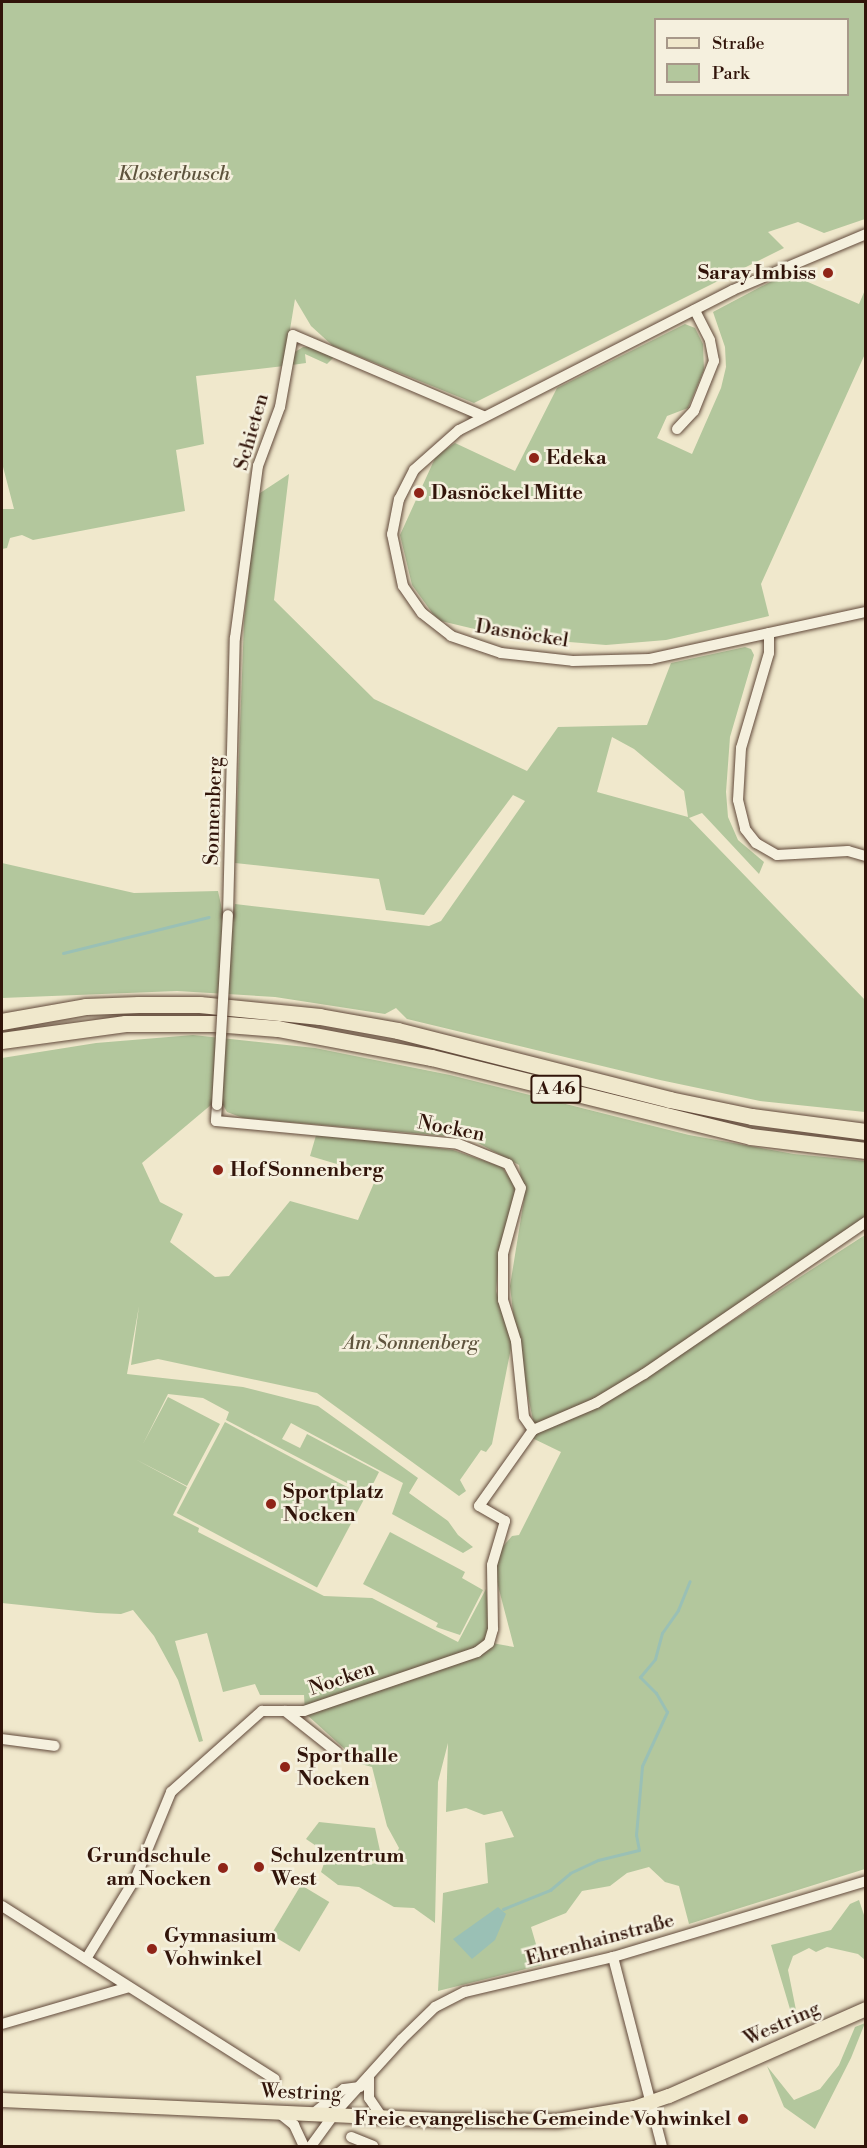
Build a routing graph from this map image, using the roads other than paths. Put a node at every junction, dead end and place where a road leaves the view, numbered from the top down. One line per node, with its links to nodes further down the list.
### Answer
1 (866, 234): 2 (street, Dasnöckel)
2 (695, 310): 3 (street, Dasnöckel); 4 (street)
3 (483, 416): 5 (street, Schieten); 7 (street, Dasnöckel)
4 (677, 429)
5 (253, 504): 11 (street, Sonnenberg, bridge)
6 (866, 612): 7 (street, Dasnöckel)
7 (769, 633): 8 (street)
8 (866, 856)
9 (2, 1022): 12 (highway, A 46)
10 (2, 1041): 13 (highway, A 46)
11 (216, 1121): 15 (street, Nocken)
12 (866, 1132)
13 (866, 1151)
14 (866, 1222): 15 (street)
15 (533, 1430): 16 (street, Nocken)
16 (285, 1711): 19 (street); 23 (street, Nocken)
17 (2, 1739): 18 (street)
18 (55, 1746)
19 (337, 1752)
20 (866, 1881): 22 (street, Ehrenhainstraße)
21 (2, 1906): 23 (street)
22 (613, 1957): 27 (street, Ehrenhainstraße); 31 (street)
23 (86, 1959): 24 (street)
24 (129, 1987): 26 (street); 28 (street)
25 (866, 2009): 31 (main road, Westring)
26 (2, 2024)
27 (369, 2076): 29 (street, Ehrenhainstraße); 35 (street)
28 (275, 2079)
29 (360, 2087): 33 (street, Ehrenhainstraße); 34 (street, Ehrenhainstraße)
30 (2, 2100): 32 (main road, Westring)
31 (650, 2103): 35 (main road, Westring); 40 (street)
32 (277, 2111): 33 (main road, Westring); 37 (street)
33 (314, 2113): 34 (main road, Westring)
34 (334, 2114): 35 (main road, Westring); 38 (street, Ehrenhainstraße)
35 (382, 2117)
36 (351, 2137): 39 (street)
37 (304, 2146)
38 (311, 2146)
39 (374, 2146)
40 (662, 2146)

